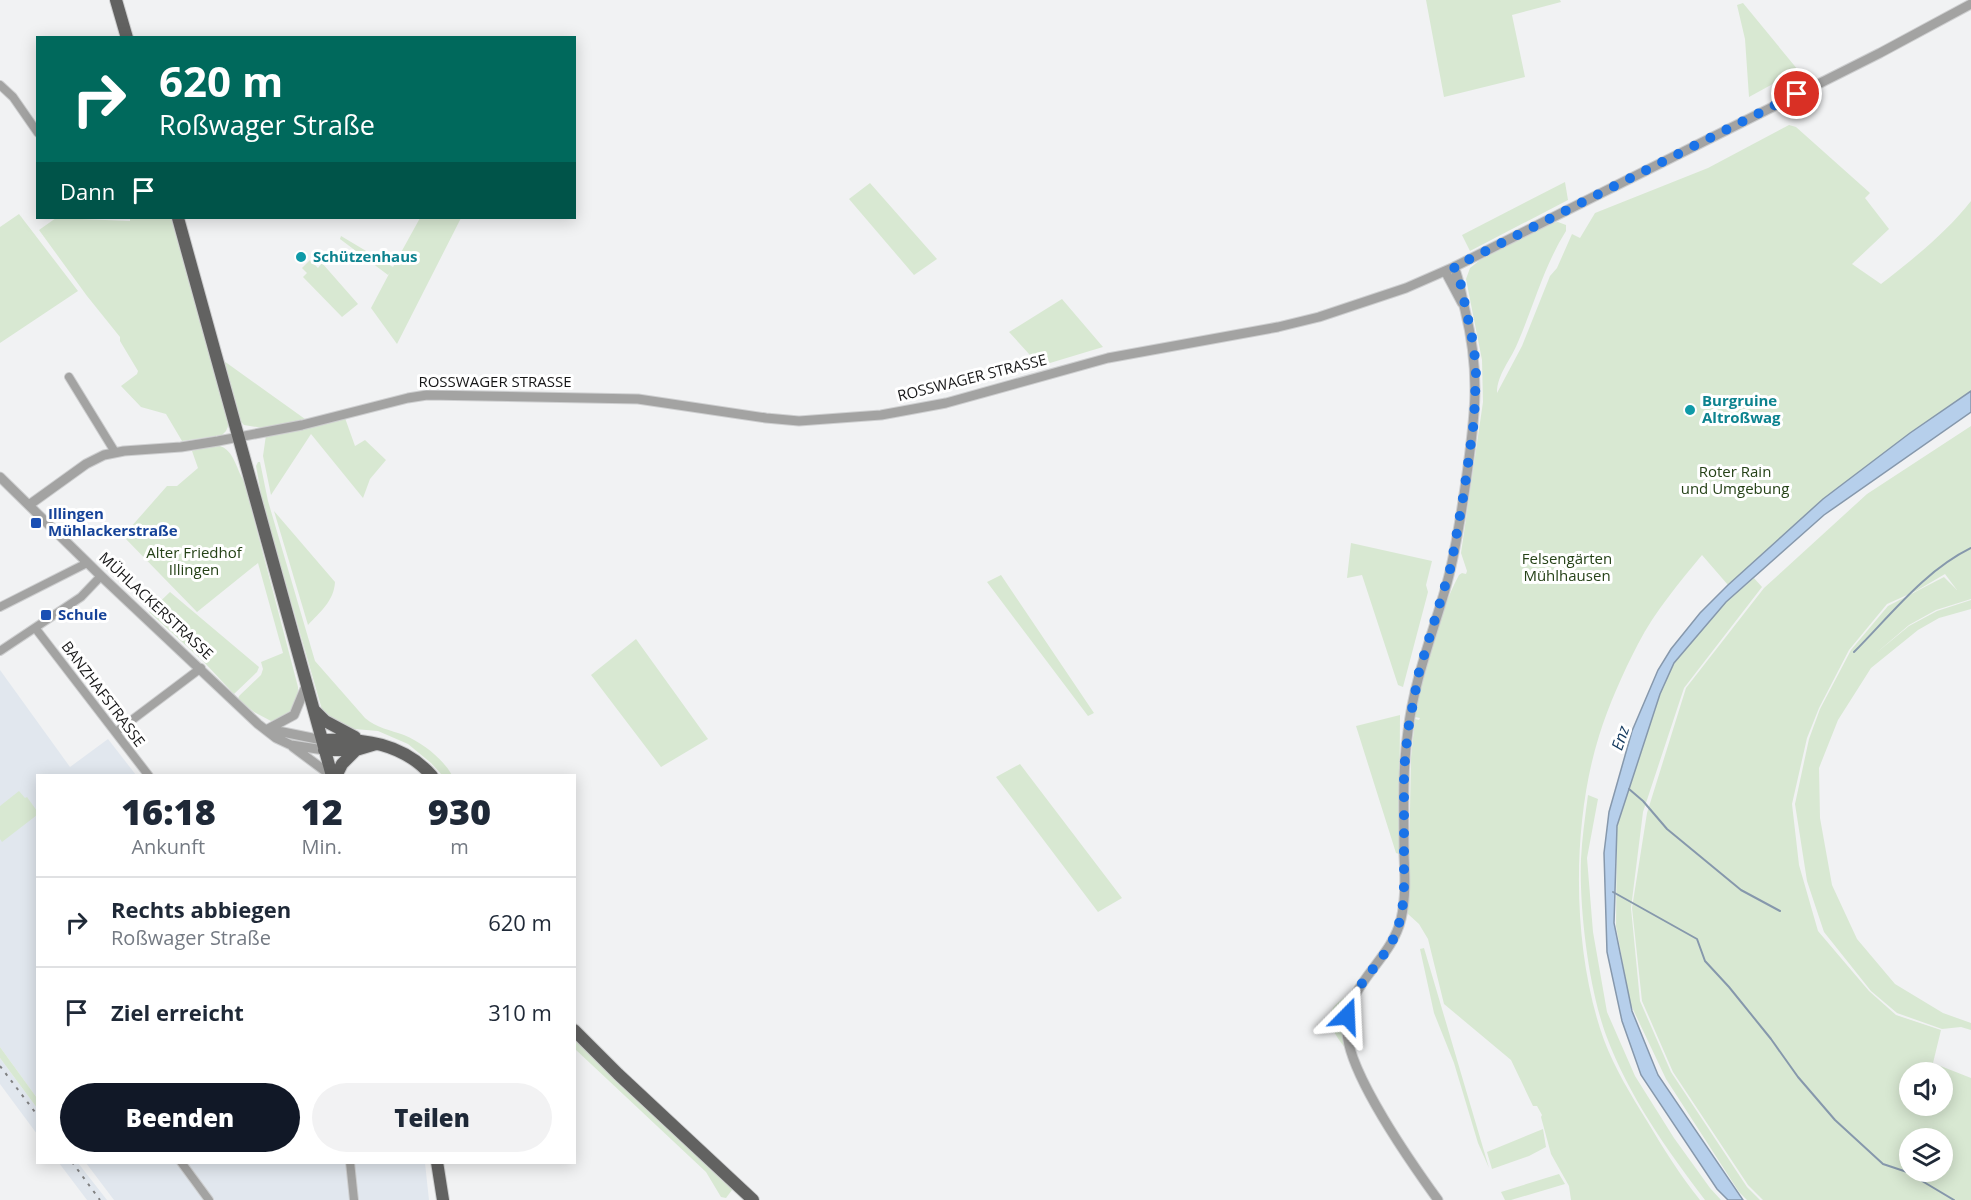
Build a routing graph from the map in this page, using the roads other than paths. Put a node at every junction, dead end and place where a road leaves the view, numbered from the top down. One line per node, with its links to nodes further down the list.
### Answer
1 (116, 0): 3 (main road)
2 (1971, 4): 7 (street, ROSSWAGER STRASSE)
3 (126, 36)
4 (0, 85): 5 (street)
5 (36, 130)
6 (178, 219): 9 (main road)
7 (1450, 269): 9 (street, ROSSWAGER STRASSE); 39 (street)
8 (69, 377): 10 (street)
9 (238, 436): 10 (street, ROSSWAGER STRASSE); 19 (main road)
10 (115, 452): 12 (street, ROSSWAGER STRASSE)
11 (0, 477): 12 (street, MÜHLACKERSTRASSE)
12 (29, 506): 13 (street, MÜHLACKERSTRASSE)
13 (87, 563): 14 (street, MÜHLACKERSTRASSE); 15 (street)
14 (101, 576): 16 (street); 18 (street, MÜHLACKERSTRASSE)
15 (0, 607)
16 (36, 628): 17 (street); 22 (street, BANZHAFSTRASSE)
17 (0, 651)
18 (201, 668): 21 (street, MÜHLACKERSTRASSE); 22 (street)
19 (306, 686): 20 (main road); 21 (street)
20 (312, 708): 24 (main road); 25 (main road)
21 (268, 729): 23 (street, MÜHLACKERSTRASSE); 24 (street, MÜHLACKERSTRASSE)
22 (116, 732): 26 (street, BANZHAFSTRASSE)
23 (291, 745): 24 (street, MÜHLACKERSTRASSE); 27 (street)
24 (323, 745): 25 (main road); 28 (main road)
25 (359, 745): 29 (main road); 30 (main road)
26 (147, 774)
27 (329, 774)
28 (331, 774)
29 (337, 774)
30 (430, 774)
31 (576, 1032): 38 (main road)
32 (182, 1164): 35 (street)
33 (350, 1164): 36 (street)
34 (437, 1164): 37 (main road)
35 (208, 1200)
36 (354, 1200)
37 (443, 1200)
38 (753, 1200)
39 (1438, 1200)

